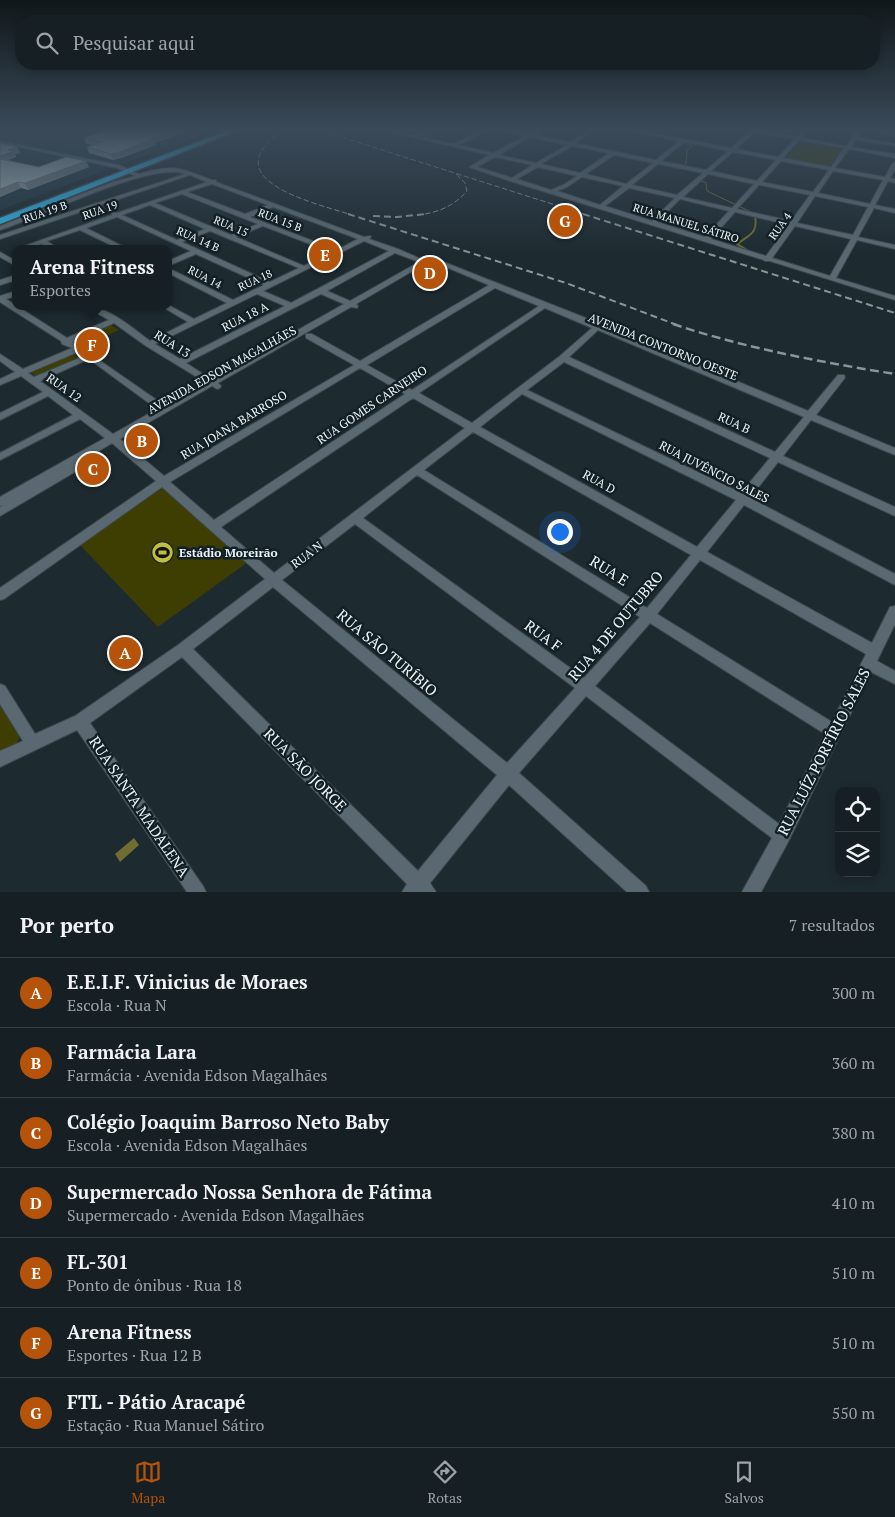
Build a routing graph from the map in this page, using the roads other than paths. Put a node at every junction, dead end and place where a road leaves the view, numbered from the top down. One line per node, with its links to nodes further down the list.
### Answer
1 (119, 172): 17 (street)
2 (133, 172): 17 (highway)
3 (134, 172): 17 (highway)
4 (144, 172): 17 (street)
5 (186, 172): 16 (street)
6 (486, 172): 19 (street, RUA MANUEL SÁTIRO)
7 (526, 172): 19 (street)
8 (565, 172): 18 (street)
9 (585, 172): 18 (street)
10 (645, 172): 24 (street)
11 (706, 172): 23 (street); 29 (street)
12 (768, 172): 23 (street)
13 (831, 172): 27 (street, RUA 4)
14 (841, 172): 20 (street)
15 (891, 172): 20 (street)
16 (193, 173): 21 (street); 31 (street, RUA 19 B)
17 (128, 174): 30 (highway); 30 (street); 41 (highway)
18 (580, 175): 24 (street); 26 (street)
19 (512, 180): 26 (street, RUA MANUEL SÁTIRO)
20 (886, 180): 22 (street); 36 (street)
21 (214, 181): 25 (street, RUA 19); 28 (street)
22 (895, 181)
23 (758, 183): 27 (street); 39 (street)
24 (628, 185): 29 (street); 37 (street)
25 (181, 192): 32 (street, RUA 19); 43 (street, RUA 15 B)
26 (551, 192): 37 (street, RUA MANUEL SÁTIRO)
27 (814, 194): 36 (street); 48 (street, RUA 4)
28 (256, 197): 35 (street); 44 (street)
29 (679, 197): 39 (street); 46 (street)
30 (63, 200): 38 (street); 45 (highway); 50 (street)
31 (110, 201): 33 (street); 34 (street, RUA 19 B)
32 (150, 203): 42 (street, RUA 19); 51 (street, RUA 15)
33 (117, 204)
34 (96, 205): 38 (street, RUA 19 B); 42 (street, RUA 14 B)
35 (273, 205): 43 (street); 44 (street)
36 (873, 206): 40 (street); 55 (street)
37 (601, 207): 46 (street, RUA MANUEL SÁTIRO)
38 (82, 210): 54 (street, RUA 19 B)
39 (735, 210): 48 (street); 56 (street)
40 (895, 211)
41 (0, 215)
42 (116, 215): 49 (street, RUA 19); 58 (street, RUA 14 B)
43 (244, 217): 47 (street, RUA 15 B)
44 (317, 219): 53 (street)
45 (0, 221)
46 (653, 223): 56 (street, RUA MANUEL SÁTIRO)
47 (262, 224): 52 (street); 65 (street, RUA 15 B)
48 (793, 224): 55 (street); 67 (street, RUA 4)
49 (80, 227): 57 (street, RUA 19); 61 (street)
50 (0, 228)
51 (210, 229): 52 (street, RUA 15); 58 (street)
52 (231, 237): 71 (street, RUA 15)
53 (368, 237): 63 (street); 65 (street, RUA 18); 70 (street)
54 (0, 238)
55 (856, 238): 62 (street); 74 (street)
56 (706, 240): 67 (street, RUA MANUEL SÁTIRO)
57 (41, 241): 59 (street, RUA 19); 60 (street)
58 (177, 242): 64 (street, RUA 14 B)
59 (29, 245)
60 (48, 245)
61 (117, 245)
62 (895, 246)
63 (396, 250): 70 (street); 79 (street, RUA 18 A)
64 (197, 251): 69 (street); 76 (street, RUA 14 B)
65 (337, 252): 71 (street, RUA 18)
66 (1, 254): 68 (street)
67 (768, 260): 74 (street, RUA MANUEL SÁTIRO)
68 (12, 261)
69 (172, 262)
70 (428, 263): 77 (street, AVENIDA CONTORNO OESTE); 85 (street, AVENIDA EDSON MAGALHÃES)
71 (304, 268): 76 (street, RUA 18)
72 (172, 272): 83 (street, RUA 14)
73 (12, 278): 75 (street)
74 (832, 279): 81 (street, RUA MANUEL SÁTIRO)
75 (0, 283)
76 (270, 285): 78 (street, RUA 18)
77 (492, 286): 87 (street, AVENIDA CONTORNO OESTE); 102 (street, RUA JOANA BARROSO)
78 (257, 291): 83 (street, RUA 18); 84 (street)
79 (321, 291): 84 (street, RUA 18 A); 85 (street)
80 (12, 294): 82 (street)
81 (895, 298)
82 (0, 299): 86 (street)
83 (232, 303): 92 (street, RUA 18)
84 (290, 306): 101 (street, RUA 18 A)
85 (354, 306): 94 (street, AVENIDA EDSON MAGALHÃES); 107 (street, AVENIDA EDSON MAGALHÃES)
86 (12, 307)
87 (542, 307): 93 (street, AVENIDA CONTORNO OESTE); 110 (street, RUA GOMES CARNEIRO)
88 (17, 310): 95 (street)
89 (95, 310): 91 (street, RUA 13)
90 (172, 310): 92 (street)
91 (114, 320): 95 (street); 96 (street, RUA 13)
92 (194, 322): 96 (street, RUA 18)
93 (596, 329): 100 (street, RUA N); 114 (street, AVENIDA CONTORNO OESTE)
94 (309, 336): 102 (street, RUA D); 107 (street, AVENIDA EDSON MAGALHÃES)
95 (65, 342): 97 (street)
96 (149, 344): 101 (street, RUA 13)
97 (77, 349): 98 (street); 103 (street)
98 (90, 356): 105 (street); 112 (street)
99 (0, 357): 103 (street, RUA 12)
100 (563, 358): 108 (street, RUA N); 119 (street, RUA B)
101 (179, 363): 107 (street, RUA 13)
102 (361, 365): 110 (street, RUA D); 121 (street, RUA JOANA BARROSO)
103 (21, 373): 105 (street, RUA 12); 106 (street)
104 (841, 377): 114 (street, RUA 4 DE OUTUBRO)
105 (33, 381): 109 (street, RUA 12)
106 (0, 382)
107 (216, 385): 112 (street, AVENIDA EDSON MAGALHÃES)
108 (520, 390): 115 (street, RUA N); 122 (street, RUA JUVÊNCIO SALES)
109 (48, 393): 111 (street, RUA 12); 113 (street)
110 (413, 393): 115 (street, RUA D); 127 (street, RUA GOMES CARNEIRO)
111 (80, 414): 116 (street, RUA 12); 118 (street)
112 (163, 414): 116 (street, AVENIDA EDSON MAGALHÃES)
113 (0, 417)
114 (809, 417): 117 (street, AVENIDA CONTORNO OESTE); 119 (street, RUA 4 DE OUTUBRO)
115 (471, 426): 120 (street, RUA N); 128 (street, RUA D)
116 (116, 440): 121 (street, RUA SÃO TURÍBIO); 123 (street, AVENIDA EDSON MAGALHÃES); 124 (street, AVENIDA EDSON MAGALHÃES)
117 (895, 452)
118 (0, 457)
119 (777, 457): 122 (street, RUA 4 DE OUTUBRO); 125 (street, RUA B)
120 (416, 470): 126 (street, RUA N); 133 (street, RUA E)
121 (164, 481): 127 (street, RUA SÃO TURÍBIO); 131 (street, RUA JOANA BARROSO)
122 (742, 499): 128 (street, RUA 4 DE OUTUBRO); 130 (street, RUA JUVÊNCIO SALES)
123 (0, 502)
124 (0, 512)
125 (895, 512)
126 (354, 518): 129 (street, RUA N); 137 (street, RUA F)
127 (214, 526): 129 (street, RUA SÃO TURÍBIO)
128 (699, 554): 133 (street, RUA 4 DE OUTUBRO); 135 (street, RUA D)
129 (274, 580): 134 (street, RUA N); 143 (street, RUA SÃO TURÍBIO)
130 (895, 580)
131 (0, 595)
132 (895, 611): 135 (street, RUA LUÍZ PORFÍRIO SALES)
133 (649, 615): 137 (street, RUA 4 DE OUTUBRO); 140 (street, RUA E)
134 (183, 649): 139 (street, RUA N); 145 (street, RUA SÃO JORGE)
135 (872, 658): 136 (street, RUA D); 140 (street, RUA LUÍZ PORFÍRIO SALES)
136 (895, 678)
137 (586, 688): 143 (street, RUA 4 DE OUTUBRO); 144 (street, RUA F)
138 (0, 691): 141 (street)
139 (80, 721): 141 (street, RUA N); 146 (street, RUA SANTA MADALENA)
140 (835, 732): 144 (street, RUA LUÍZ PORFÍRIO SALES)
141 (31, 744): 142 (street, RUA N)
142 (0, 759)
143 (508, 774): 145 (street, RUA 4 DE OUTUBRO); 147 (street, RUA SÃO TURÍBIO)
144 (782, 836): 148 (street, RUA LUÍZ PORFÍRIO SALES)
145 (419, 889)
146 (197, 892)
147 (640, 892)
148 (751, 892)

